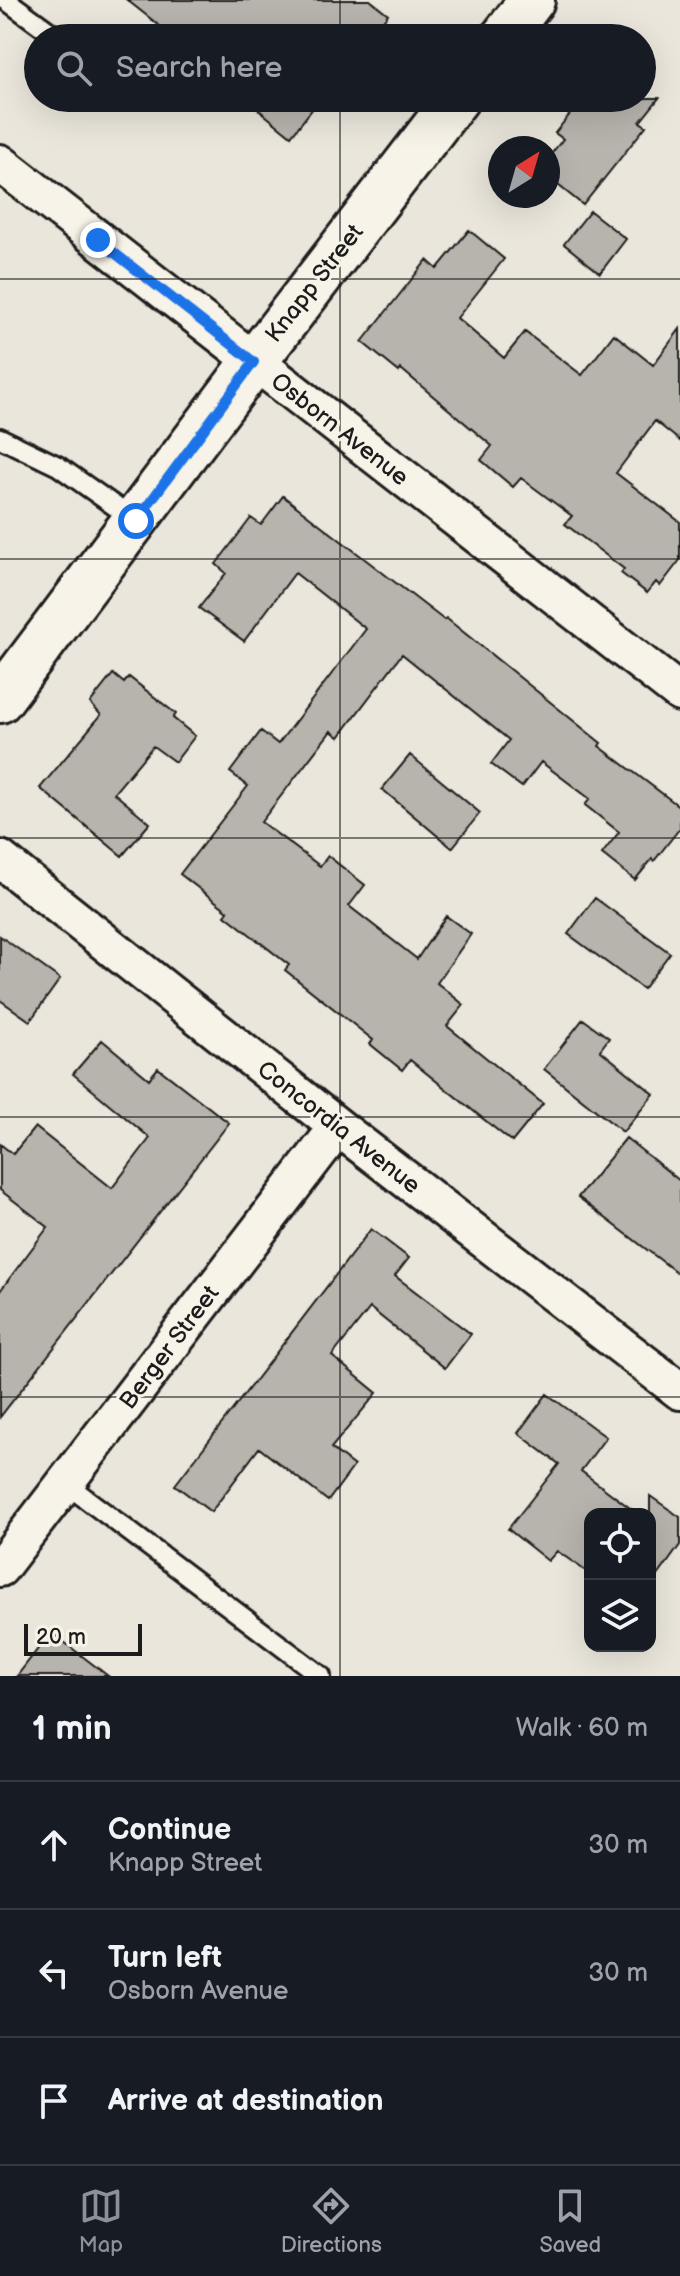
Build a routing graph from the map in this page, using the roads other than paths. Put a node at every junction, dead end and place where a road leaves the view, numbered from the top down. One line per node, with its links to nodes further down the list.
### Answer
1 (6, 0): 3 (lane)
2 (532, 0): 4 (street)
3 (39, 24)
4 (514, 24)
5 (446, 112): 7 (street, Knapp Street)
6 (0, 163): 7 (street, Osborn Avenue)
7 (254, 362): 9 (street, Knapp Street); 10 (street, Osborn Avenue)
8 (0, 438): 9 (lane)
9 (136, 521): 11 (street, Knapp Street)
10 (680, 693)
11 (0, 700)
12 (0, 859): 13 (street, Concordia Avenue)
13 (338, 1127): 14 (street, Concordia Avenue); 15 (street, Berger Street)
14 (680, 1391)
15 (65, 1483): 16 (street, Berger Street); 17 (lane)
16 (0, 1568)
17 (321, 1676)

